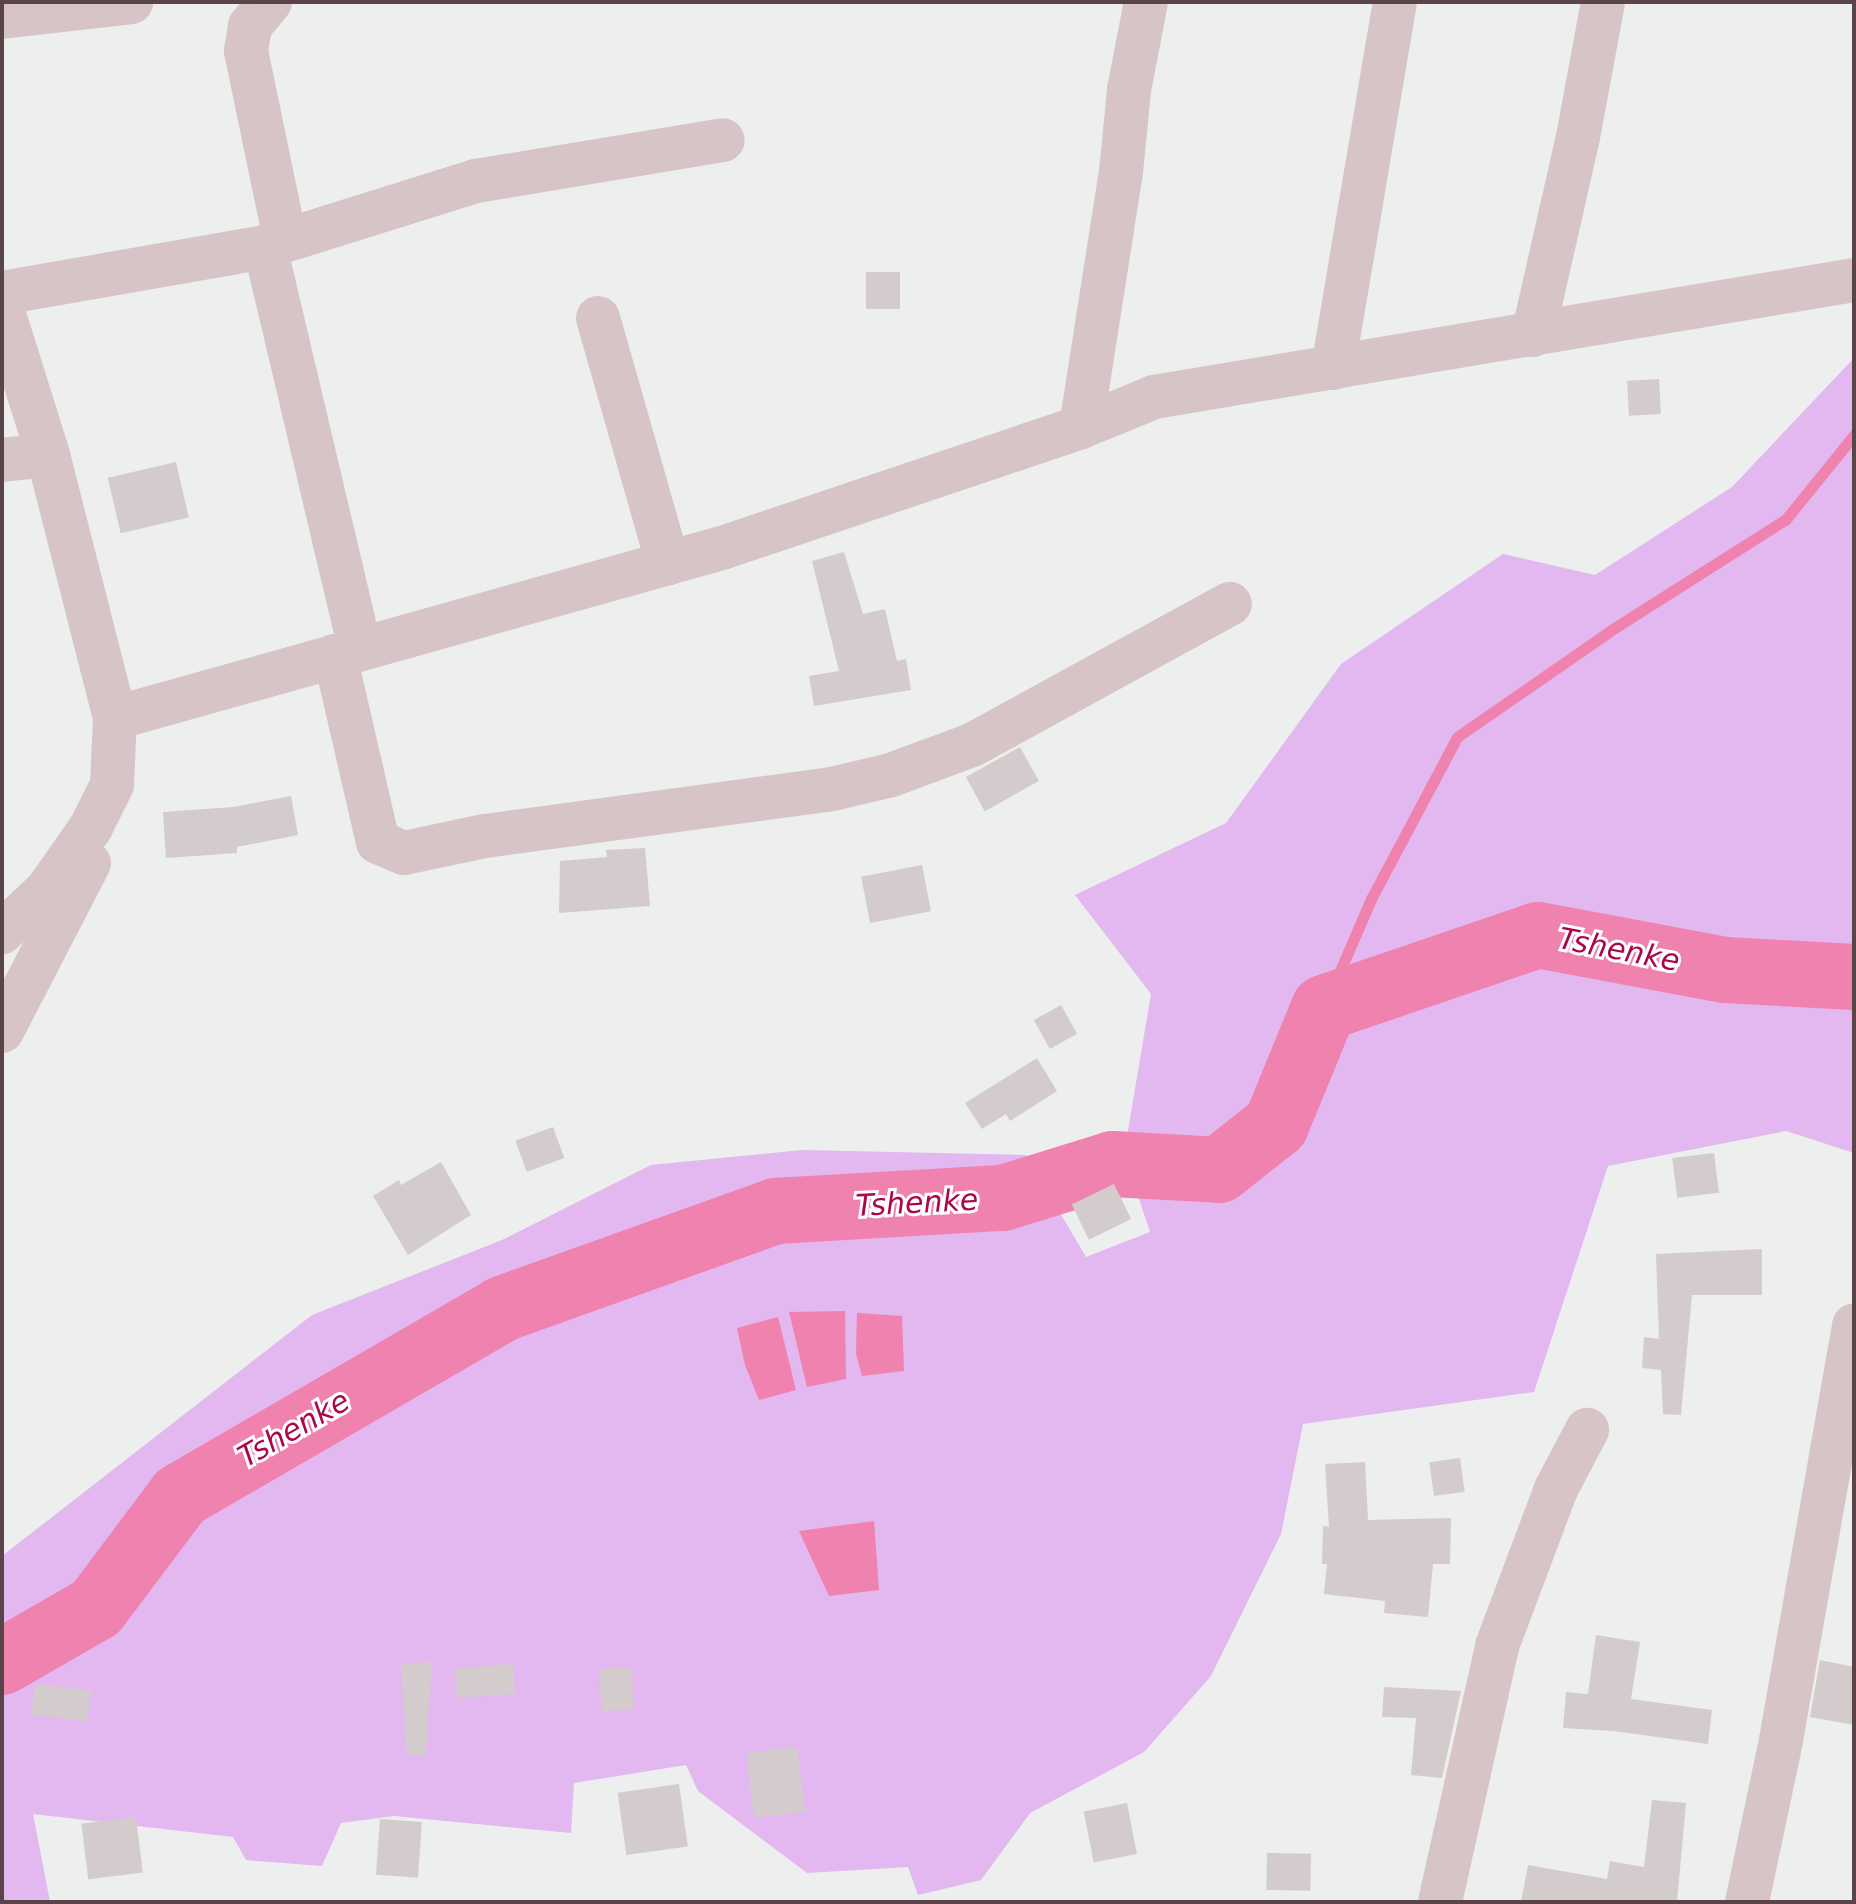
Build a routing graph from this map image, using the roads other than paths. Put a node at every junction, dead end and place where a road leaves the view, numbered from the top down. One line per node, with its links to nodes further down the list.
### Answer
1 (131, 2): 6 (street)
2 (270, 2): 8 (street)
3 (1146, 2): 15 (street)
4 (1395, 2): 14 (street)
5 (1603, 2): 13 (street)
6 (2, 17)
7 (723, 140): 8 (street)
8 (275, 243): 10 (street); 20 (street)
9 (1854, 280): 13 (street)
10 (2, 293)
11 (2, 308): 16 (street)
12 (598, 318): 18 (street)
13 (1533, 335): 14 (street)
14 (1333, 368): 15 (street)
15 (1081, 427): 18 (street)
16 (48, 455): 17 (street); 21 (street)
17 (2, 460)
18 (668, 563): 20 (street)
19 (1230, 604): 20 (street)
20 (348, 653): 21 (street)
21 (115, 718): 22 (street)
22 (112, 785): 23 (street); 24 (street)
23 (2, 932)
24 (2, 1031)
25 (1854, 1325): 28 (street)
26 (1587, 1430): 27 (street)
27 (1440, 1902)
28 (1747, 1902)

